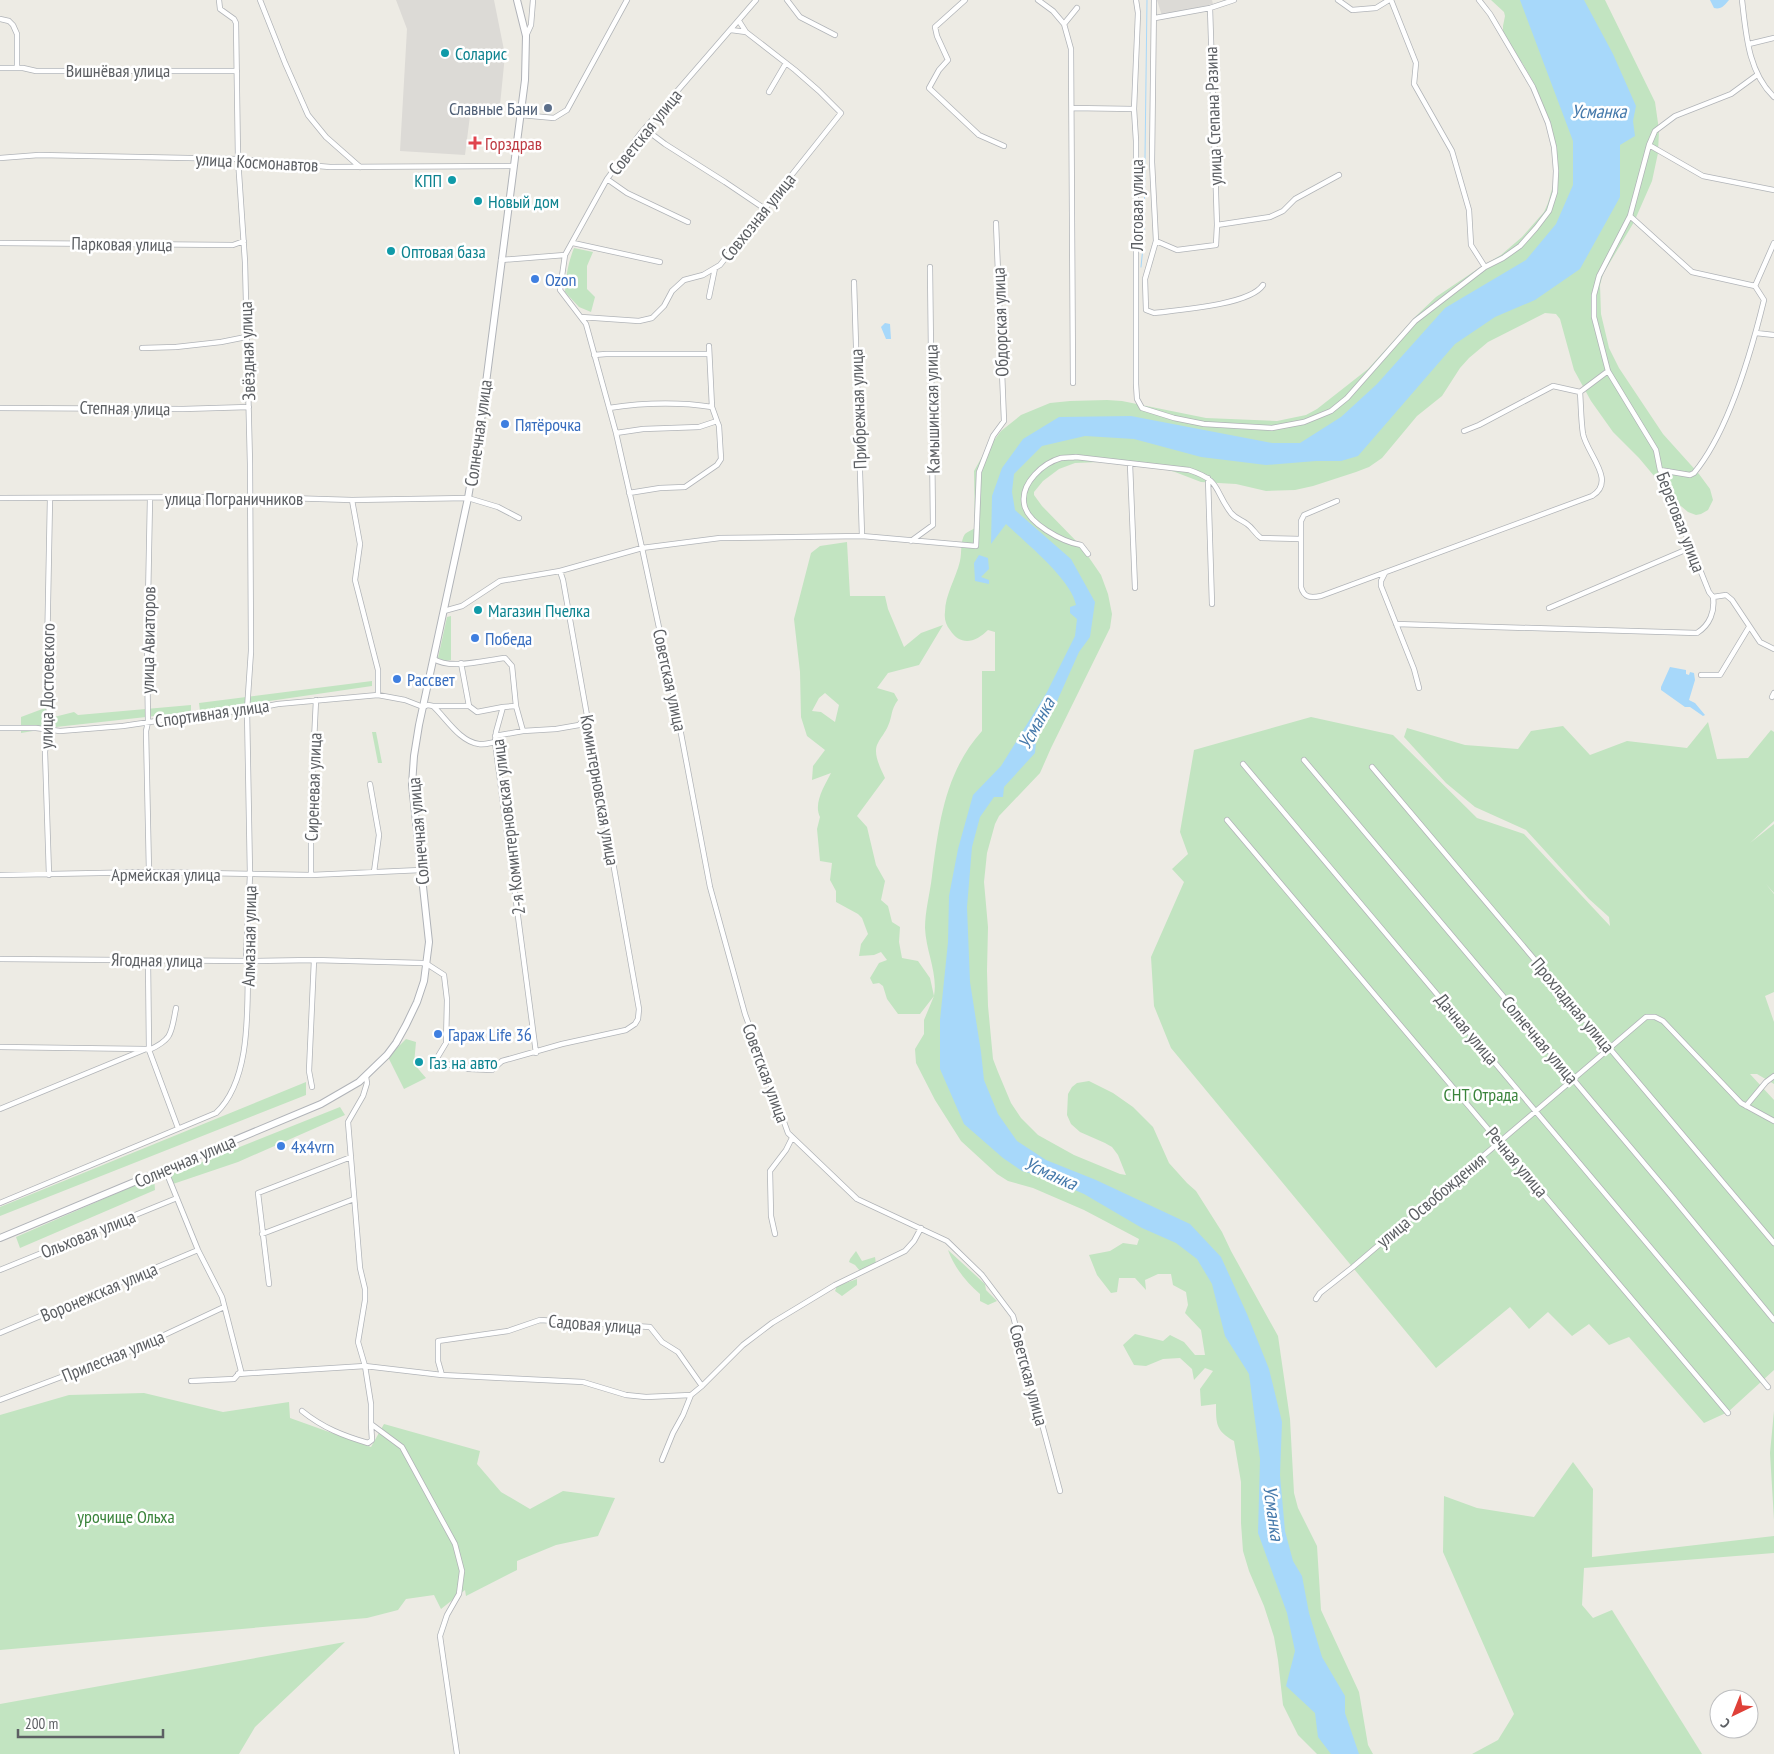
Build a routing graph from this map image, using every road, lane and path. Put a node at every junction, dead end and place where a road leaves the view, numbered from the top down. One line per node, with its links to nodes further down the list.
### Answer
1 (219, 0): 32 (street, Звёздная улица)
2 (260, 0): 44 (street)
3 (517, 0): 26 (street, Солнечная улица)
4 (533, 0): 26 (street, Солнечная улица)
5 (628, 0): 38 (street)
6 (756, 0): 21 (street, Советская улица)
7 (787, 0): 25 (street)
8 (965, 0): 41 (street)
9 (1038, 0): 22 (street)
10 (1136, 0): 37 (street, Логовая улица)
11 (1154, 0): 19 (street)
12 (1234, 0): 18 (street)
13 (1338, 0): 14 (street)
14 (1390, 0): 63 (street)
15 (1479, 0): 63 (street)
16 (1742, 0): 28 (street)
17 (1077, 8): 22 (street)
18 (1210, 8): 19 (street); 53 (street, улица Степана Разина)
19 (1155, 18): 54 (street)
20 (0, 20): 30 (street)
21 (740, 20): 23 (street, Советская улица); 24 (street)
22 (1064, 24): 36 (street)
23 (731, 30): 24 (street); 39 (street, Советская улица)
24 (746, 32): 29 (street)
25 (834, 35)
26 (526, 36): 38 (street, Солнечная улица)
27 (1774, 38): 28 (street)
28 (1749, 44): 33 (street)
29 (786, 63): 34 (street); 49 (street, Совхозная улица)
30 (17, 67): 31 (street, Вишнёвая улица); 32 (street, Вишнёвая улица)
31 (0, 68)
32 (237, 71): 43 (street, Звёздная улица)
33 (1757, 75): 35 (street); 40 (street, Береговая улица)
34 (770, 92)
35 (1774, 97)
36 (1072, 108): 37 (street); 80 (street)
37 (1134, 109): 63 (street, Логовая улица)
38 (521, 115): 45 (street, Солнечная улица)
39 (645, 129): 47 (street, Советская улица); 49 (street)
40 (1649, 145): 48 (street); 50 (street, Береговая улица)
41 (1004, 146)
42 (0, 158): 43 (street, улица Космонавтов)
43 (238, 159): 44 (street, улица Космонавтов); 55 (street, Звёздная улица)
44 (360, 166): 45 (street, улица Космонавтов)
45 (514, 166): 60 (street, Солнечная улица)
46 (1339, 175): 53 (street)
47 (607, 179): 51 (street); 57 (street, Советская улица)
48 (1774, 190)
49 (765, 209): 64 (street, Совхозная улица)
50 (1630, 216): 69 (street); 79 (street, Береговая улица)
51 (688, 222)
52 (996, 223): 103 (street, Обдорская улица)
53 (1217, 225): 54 (street, улица Степана Разина)
54 (1156, 241): 68 (street)
55 (244, 242): 58 (street, Парковая улица); 74 (street, Звёздная улица)
56 (1774, 242): 69 (street)
57 (573, 243): 59 (street, Советская улица); 61 (street)
58 (0, 244)
59 (565, 255): 60 (street); 71 (street, Советская улица)
60 (501, 260): 97 (street, Солнечная улица)
61 (660, 262)
62 (930, 266): 103 (street, Камышинская улица)
63 (1485, 267)
64 (715, 268): 65 (street, Совхозная улица); 67 (street)
65 (703, 275): 67 (street); 71 (street, Совхозная улица)
66 (854, 282): 101 (street, Прибрежная улица)
67 (712, 283): 70 (street)
68 (1263, 285)
69 (1755, 286): 72 (street)
70 (709, 297)
71 (581, 317): 78 (street, Советская улица)
72 (1756, 333): 73 (street); 90 (street)
73 (1774, 336)
74 (246, 338): 76 (street); 82 (street, Звёздная улица)
75 (709, 346): 77 (street)
76 (142, 348)
77 (709, 354): 78 (street); 83 (street)
78 (594, 355): 85 (street, Советская улица)
79 (1608, 370): 81 (street); 90 (street, Береговая улица)
80 (1073, 383)
81 (1580, 392): 87 (street); 108 (street)
82 (249, 407): 84 (street, Степная улица); 93 (street, Звёздная улица)
83 (712, 407): 85 (street); 86 (street)
84 (0, 408)
85 (609, 408): 88 (street, Советская улица)
86 (717, 421): 88 (street); 92 (street)
87 (1464, 431)
88 (616, 433): 92 (street, Советская улица)
89 (1130, 464): 91 (street); 106 (street); 109 (street)
90 (1660, 470): 105 (street, Береговая улица)
91 (1208, 478): 102 (street); 111 (street)
92 (629, 493): 104 (street, Советская улица)
93 (251, 497): 96 (street, улица Пограничников); 98 (street, улица Пограничников); 128 (street, Звёздная улица)
94 (0, 498): 95 (street, улица Пограничников)
95 (50, 498): 96 (street, улица Пограничников); 132 (street, улица Достоевского)
96 (150, 498): 130 (street, улица Авиаторов)
97 (468, 498): 98 (street, улица Пограничников); 100 (street, улица Пограничников); 113 (street, Солнечная улица)
98 (352, 500): 121 (street)
99 (1337, 501): 102 (street)
100 (519, 518)
101 (862, 536): 103 (street); 104 (street)
102 (1301, 539): 108 (street)
103 (911, 541)
104 (642, 548): 107 (street); 169 (street, Советская улица)
105 (1690, 548): 110 (street, Береговая улица); 112 (street)
106 (1088, 554)
107 (560, 571): 113 (street); 129 (street, Коминтерновская улица)
108 (1386, 572): 114 (street)
109 (1135, 588)
110 (1713, 597): 114 (street); 115 (street)
111 (1212, 604)
112 (1549, 608)
113 (444, 611): 117 (street, Солнечная улица)
114 (1396, 624): 120 (street)
115 (1749, 627): 116 (street); 119 (street)
116 (1774, 649)
117 (434, 659): 118 (street); 126 (street, Солнечная улица)
118 (461, 664): 124 (street); 125 (street)
119 (1701, 675)
120 (1419, 688)
121 (378, 695): 122 (street, Спортивная улица); 126 (street, Спортивная улица)
122 (316, 700): 128 (street, Спортивная улица); 147 (street, Сиреневая улица)
123 (433, 706): 124 (street); 126 (street); 135 (street)
124 (469, 706): 127 (street)
125 (516, 706): 127 (street); 133 (street)
126 (423, 707): 141 (street, Солнечная улица)
127 (503, 707): 134 (street, 2-я Коминтерновская улица)
128 (247, 710): 130 (street, Спортивная улица); 146 (street, Алмазная улица)
129 (587, 715): 133 (street); 157 (street, Коминтерновская улица)
130 (148, 722): 132 (street, Спортивная улица); 142 (street, улица Авиаторов)
131 (0, 728): 132 (street, Спортивная улица)
132 (48, 730): 145 (street, улица Достоевского)
133 (523, 731): 134 (street)
134 (495, 736): 135 (street, 2-я Коминтерновская улица)
135 (495, 742): 157 (street, 2-я Коминтерновская улица)
136 (1304, 760): 162 (street, Солнечная улица)
137 (1243, 764): 166 (street, Дачная улица)
138 (1372, 767): 155 (street, Прохладная улица)
139 (370, 784): 143 (street)
140 (1228, 820): 170 (street, Речная улица)
141 (421, 870): 143 (street, Армейская улица); 152 (street, Солнечная улица)
142 (149, 872): 145 (street, Армейская улица); 146 (street, Армейская улица)
143 (374, 872): 147 (street, Армейская улица)
144 (0, 875): 145 (street, Армейская улица)
145 (48, 875)
146 (250, 875): 147 (street, Армейская улица); 151 (street, Алмазная улица)
147 (311, 875)
148 (0, 959): 149 (street, Ягодная улица)
149 (148, 960): 151 (street, Ягодная улица); 156 (street)
150 (314, 960): 151 (street, Ягодная улица); 152 (street, Ягодная улица); 163 (street)
151 (248, 961): 168 (street, Алмазная улица)
152 (427, 964): 158 (street); 161 (street, Солнечная улица)
153 (176, 1008): 156 (street)
154 (0, 1047): 156 (street)
155 (1609, 1048): 162 (street, улица Освобождения); 164 (street, улица Освобождения); 180 (street, Прохладная улица)
156 (148, 1050): 165 (street); 168 (street)
157 (536, 1053): 159 (street)
158 (436, 1058)
159 (442, 1063)
160 (1774, 1076): 164 (street)
161 (366, 1077): 171 (street); 172 (street, Солнечная улица)
162 (1573, 1079): 166 (street, улица Освобождения); 186 (street, Солнечная улица)
163 (312, 1087)
164 (1746, 1106): 167 (street, улица Освобождения)
165 (0, 1109)
166 (1536, 1110): 170 (street, улица Освобождения); 193 (street, Дачная улица)
167 (1774, 1121)
168 (178, 1128): 175 (street, Алмазная улица)
169 (792, 1138): 176 (street, Советская улица); 178 (street)
170 (1500, 1142): 184 (street, улица Освобождения); 197 (street, Речная улица)
171 (351, 1157): 174 (street); 177 (street)
172 (165, 1169): 173 (street); 179 (street, Солнечная улица)
173 (177, 1198): 181 (street); 182 (street, Ольховая улица)
174 (354, 1199): 177 (street); 188 (street)
175 (0, 1203)
176 (921, 1228): 192 (street); 200 (street, Советская улица)
177 (262, 1234): 183 (street)
178 (775, 1234)
179 (0, 1238)
180 (1774, 1243)
181 (198, 1250): 185 (street); 187 (street, Воронежская улица)
182 (0, 1270)
183 (269, 1284)
184 (1316, 1299)
185 (224, 1308): 189 (street); 195 (street, Прилесная улица)
186 (1774, 1320)
187 (0, 1333)
188 (365, 1366): 189 (street); 190 (street); 198 (street)
189 (238, 1374): 191 (street)
190 (442, 1374): 192 (street, Садовая улица); 194 (street)
191 (191, 1382)
192 (702, 1386): 194 (street)
193 (1768, 1387)
194 (691, 1395): 199 (street)
195 (0, 1400)
196 (302, 1411): 198 (street)
197 (1728, 1413)
198 (371, 1424): 201 (street)
199 (662, 1460)
200 (1060, 1491)
201 (457, 1754)

